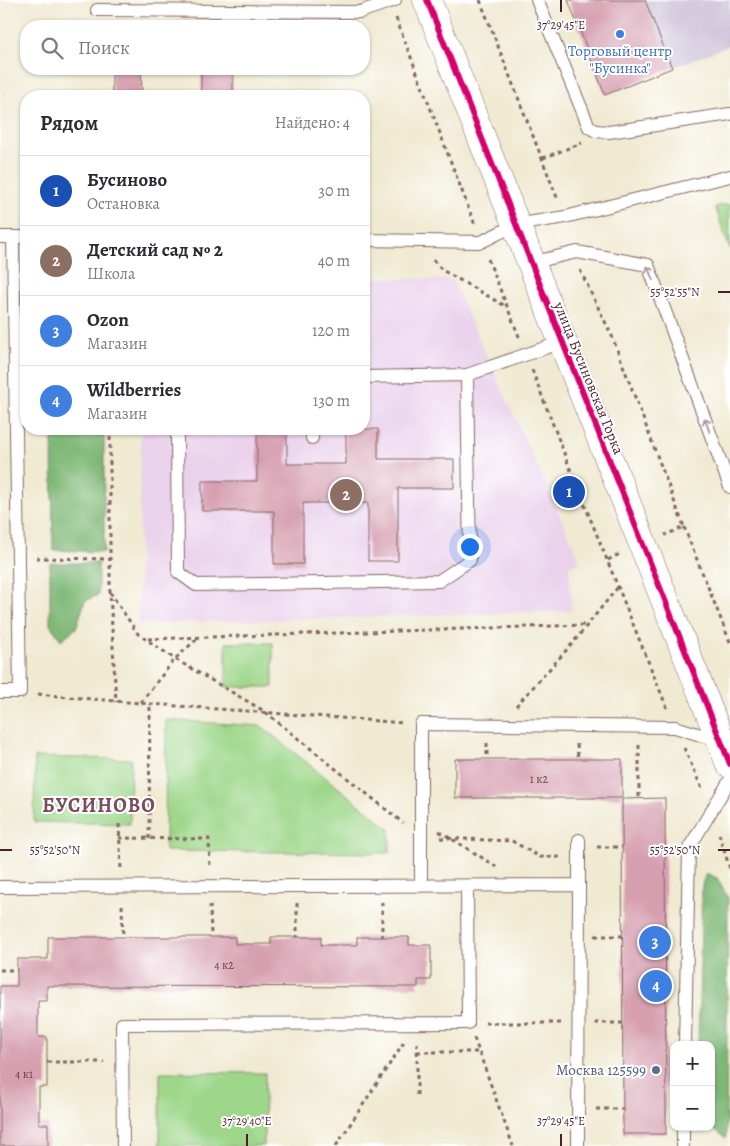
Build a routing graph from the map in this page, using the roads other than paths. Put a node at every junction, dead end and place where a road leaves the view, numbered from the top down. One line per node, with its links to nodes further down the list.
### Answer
1 (395, 0): 4 (lane)
2 (426, 0): 7 (street, улица Бусиновская Горка)
3 (537, 0): 5 (lane)
4 (97, 10)
5 (730, 114)
6 (730, 176): 7 (lane)
7 (515, 225): 10 (lane); 11 (street, улица Бусиновская Горка)
8 (6, 237): 9 (lane); 17 (lane)
9 (20, 237)
10 (370, 240)
11 (530, 263): 12 (street, улица Бусиновская Горка); 16 (lane, one-way to 11)
12 (562, 342): 14 (lane); 18 (street, улица Бусиновская Горка)
13 (370, 376): 14 (lane)
14 (467, 376): 15 (lane)
15 (177, 435)
16 (730, 487)
17 (0, 692)
18 (727, 748): 22 (lane)
19 (730, 780): 25 (lane)
20 (578, 848): 21 (lane)
21 (578, 885): 23 (lane); 28 (lane)
22 (421, 886): 23 (lane); 24 (lane)
23 (467, 886): 27 (lane)
24 (0, 887)
25 (685, 1041)
26 (683, 1131): 29 (lane)
27 (123, 1146)
28 (578, 1146)
29 (683, 1146)

